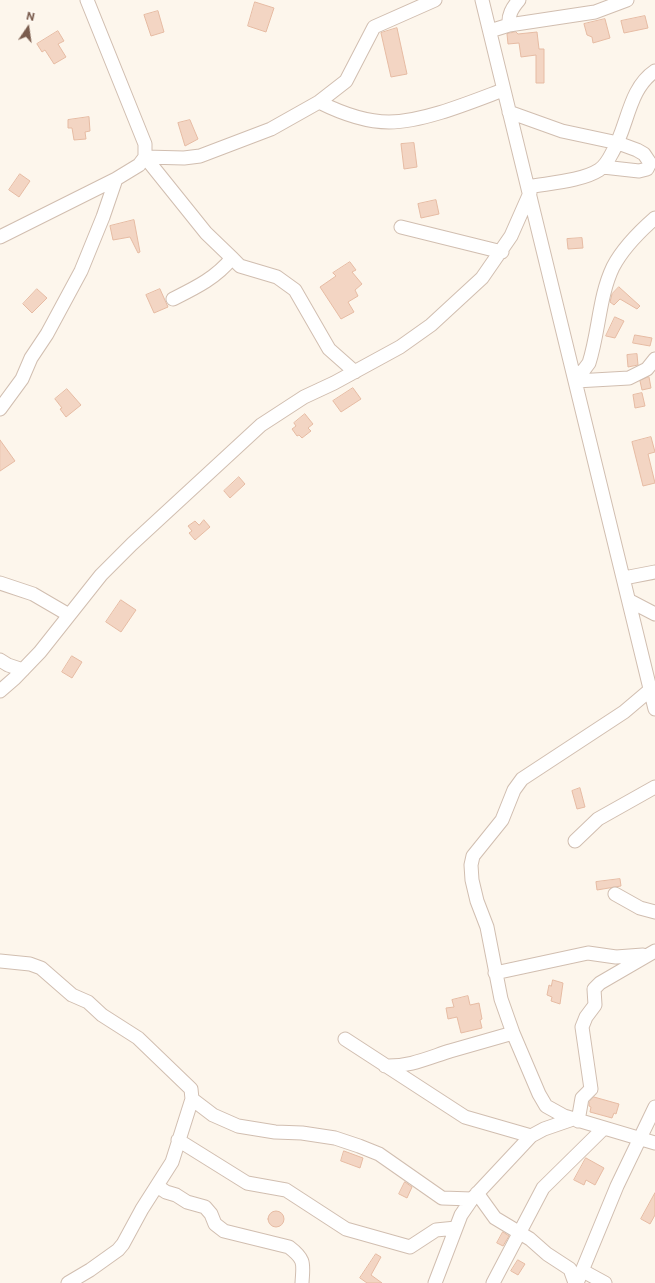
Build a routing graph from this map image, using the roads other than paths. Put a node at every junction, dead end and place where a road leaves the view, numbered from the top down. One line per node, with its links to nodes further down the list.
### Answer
1 (87, 0): 14 (street)
2 (435, 0): 11 (street)
3 (482, 0): 8 (street)
4 (519, 0): 7 (street)
5 (627, 0): 6 (street)
6 (608, 3): 7 (street)
7 (509, 25): 8 (street)
8 (490, 31): 10 (street)
9 (655, 71): 13 (street)
10 (503, 90): 11 (street); 12 (street)
11 (319, 102): 14 (street)
12 (509, 112): 13 (street); 18 (street)
13 (618, 143): 15 (street); 16 (street)
14 (145, 157): 17 (street); 23 (street)
15 (603, 167): 16 (street); 18 (street)
16 (652, 167)
17 (116, 179): 21 (street); 28 (street)
18 (529, 190): 22 (street); 27 (street)
19 (655, 218): 27 (street)
20 (401, 227): 22 (street)
21 (0, 237)
22 (502, 252): 26 (street)
23 (232, 258): 24 (street); 26 (street)
24 (173, 299)
25 (655, 359): 27 (street)
26 (355, 372): 34 (street)
27 (575, 378): 30 (street)
28 (0, 409)
29 (655, 572): 30 (street)
30 (624, 578): 32 (street)
31 (0, 583): 34 (street)
32 (630, 601): 33 (street); 37 (street)
33 (655, 614)
34 (69, 615): 36 (street)
35 (0, 660): 36 (street)
36 (23, 670): 38 (street)
37 (650, 690): 39 (street); 46 (street)
38 (0, 691)
39 (655, 709)
40 (655, 787): 41 (street)
41 (574, 841)
42 (615, 894): 43 (street)
43 (655, 912)
44 (651, 953): 46 (street); 52 (street)
45 (0, 961): 50 (street)
46 (495, 973): 47 (street)
47 (513, 1033): 49 (street); 52 (street)
48 (345, 1039): 49 (street)
49 (385, 1066): 54 (street)
50 (192, 1098): 56 (street); 59 (street)
51 (655, 1107): 55 (street)
52 (575, 1120): 53 (street); 54 (street)
53 (604, 1128): 55 (street); 61 (street)
54 (531, 1136): 59 (street)
55 (640, 1138): 57 (street); 62 (street)
56 (178, 1140): 58 (street); 60 (street)
57 (655, 1143)
58 (158, 1186): 63 (street); 64 (street)
59 (474, 1196): 60 (street); 61 (street)
60 (456, 1228): 65 (street)
61 (519, 1232): 66 (street); 67 (street)
62 (583, 1270): 67 (street); 68 (street)
63 (68, 1283)
64 (302, 1283)
65 (435, 1283)
66 (493, 1283)
67 (576, 1283)
68 (605, 1283)

